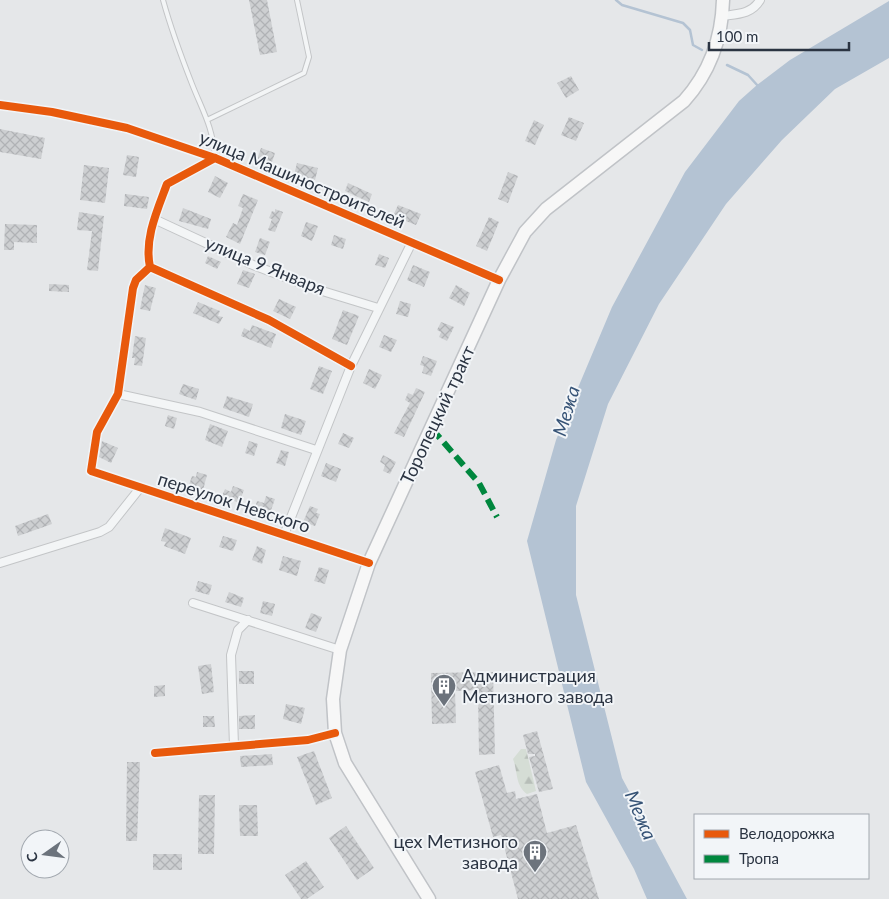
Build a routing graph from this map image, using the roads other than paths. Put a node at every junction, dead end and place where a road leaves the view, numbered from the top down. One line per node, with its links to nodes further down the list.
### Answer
1 (163, 0): 7 (lane)
2 (297, 0): 7 (lane)
3 (723, 0): 5 (main road, Торопецкий тракт)
4 (760, 0): 5 (street)
5 (723, 16): 12 (main road, Торопецкий тракт)
6 (0, 105): 8 (street, улица Машиностроителей)
7 (209, 119): 8 (lane)
8 (215, 158): 9 (street); 10 (street, улица Машиностроителей)
9 (154, 219): 11 (street); 13 (street, улица 9 Января)
10 (412, 242): 12 (street, улица Машиностроителей); 13 (street)
11 (150, 267): 14 (street); 15 (street)
12 (499, 280): 20 (main road, Торопецкий тракт)
13 (378, 308): 14 (street)
14 (351, 366): 16 (street)
15 (118, 394): 16 (street); 17 (street, переулок Невского)
16 (316, 450): 18 (street)
17 (140, 488): 18 (street, переулок Невского); 19 (street)
18 (284, 535): 20 (street, переулок Невского)
19 (0, 563)
20 (369, 563): 23 (main road, Торопецкий тракт)
21 (192, 603): 22 (street)
22 (248, 620): 23 (street); 25 (street)
23 (340, 650): 24 (main road, Торопецкий тракт)
24 (335, 733): 25 (street); 27 (main road, Торопецкий тракт)
25 (234, 746): 26 (street)
26 (155, 752)
27 (426, 895)

